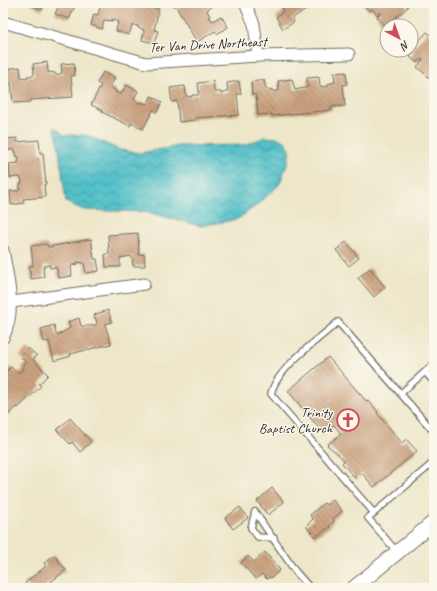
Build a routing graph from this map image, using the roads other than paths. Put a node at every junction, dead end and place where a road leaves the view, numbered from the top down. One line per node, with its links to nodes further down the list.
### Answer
1 (245, 3): 4 (street)
2 (3, 22): 4 (street, Ter Van Drive Northeast)
3 (349, 54): 4 (street, Ter Van Drive Northeast)
4 (258, 56)
5 (3, 250): 7 (street)
6 (144, 284): 7 (street)
7 (12, 302): 8 (street)
8 (3, 338)
9 (434, 364): 10 (lane)
10 (425, 372): 11 (lane); 12 (lane)
11 (434, 382)
12 (401, 393): 13 (lane); 15 (lane)
13 (434, 432)
14 (434, 462): 15 (lane)
15 (374, 513): 18 (lane)
16 (434, 522): 18 (street)
17 (274, 538): 17 (lane); 19 (lane)
18 (398, 552): 20 (street)
19 (310, 588)
20 (354, 588)

